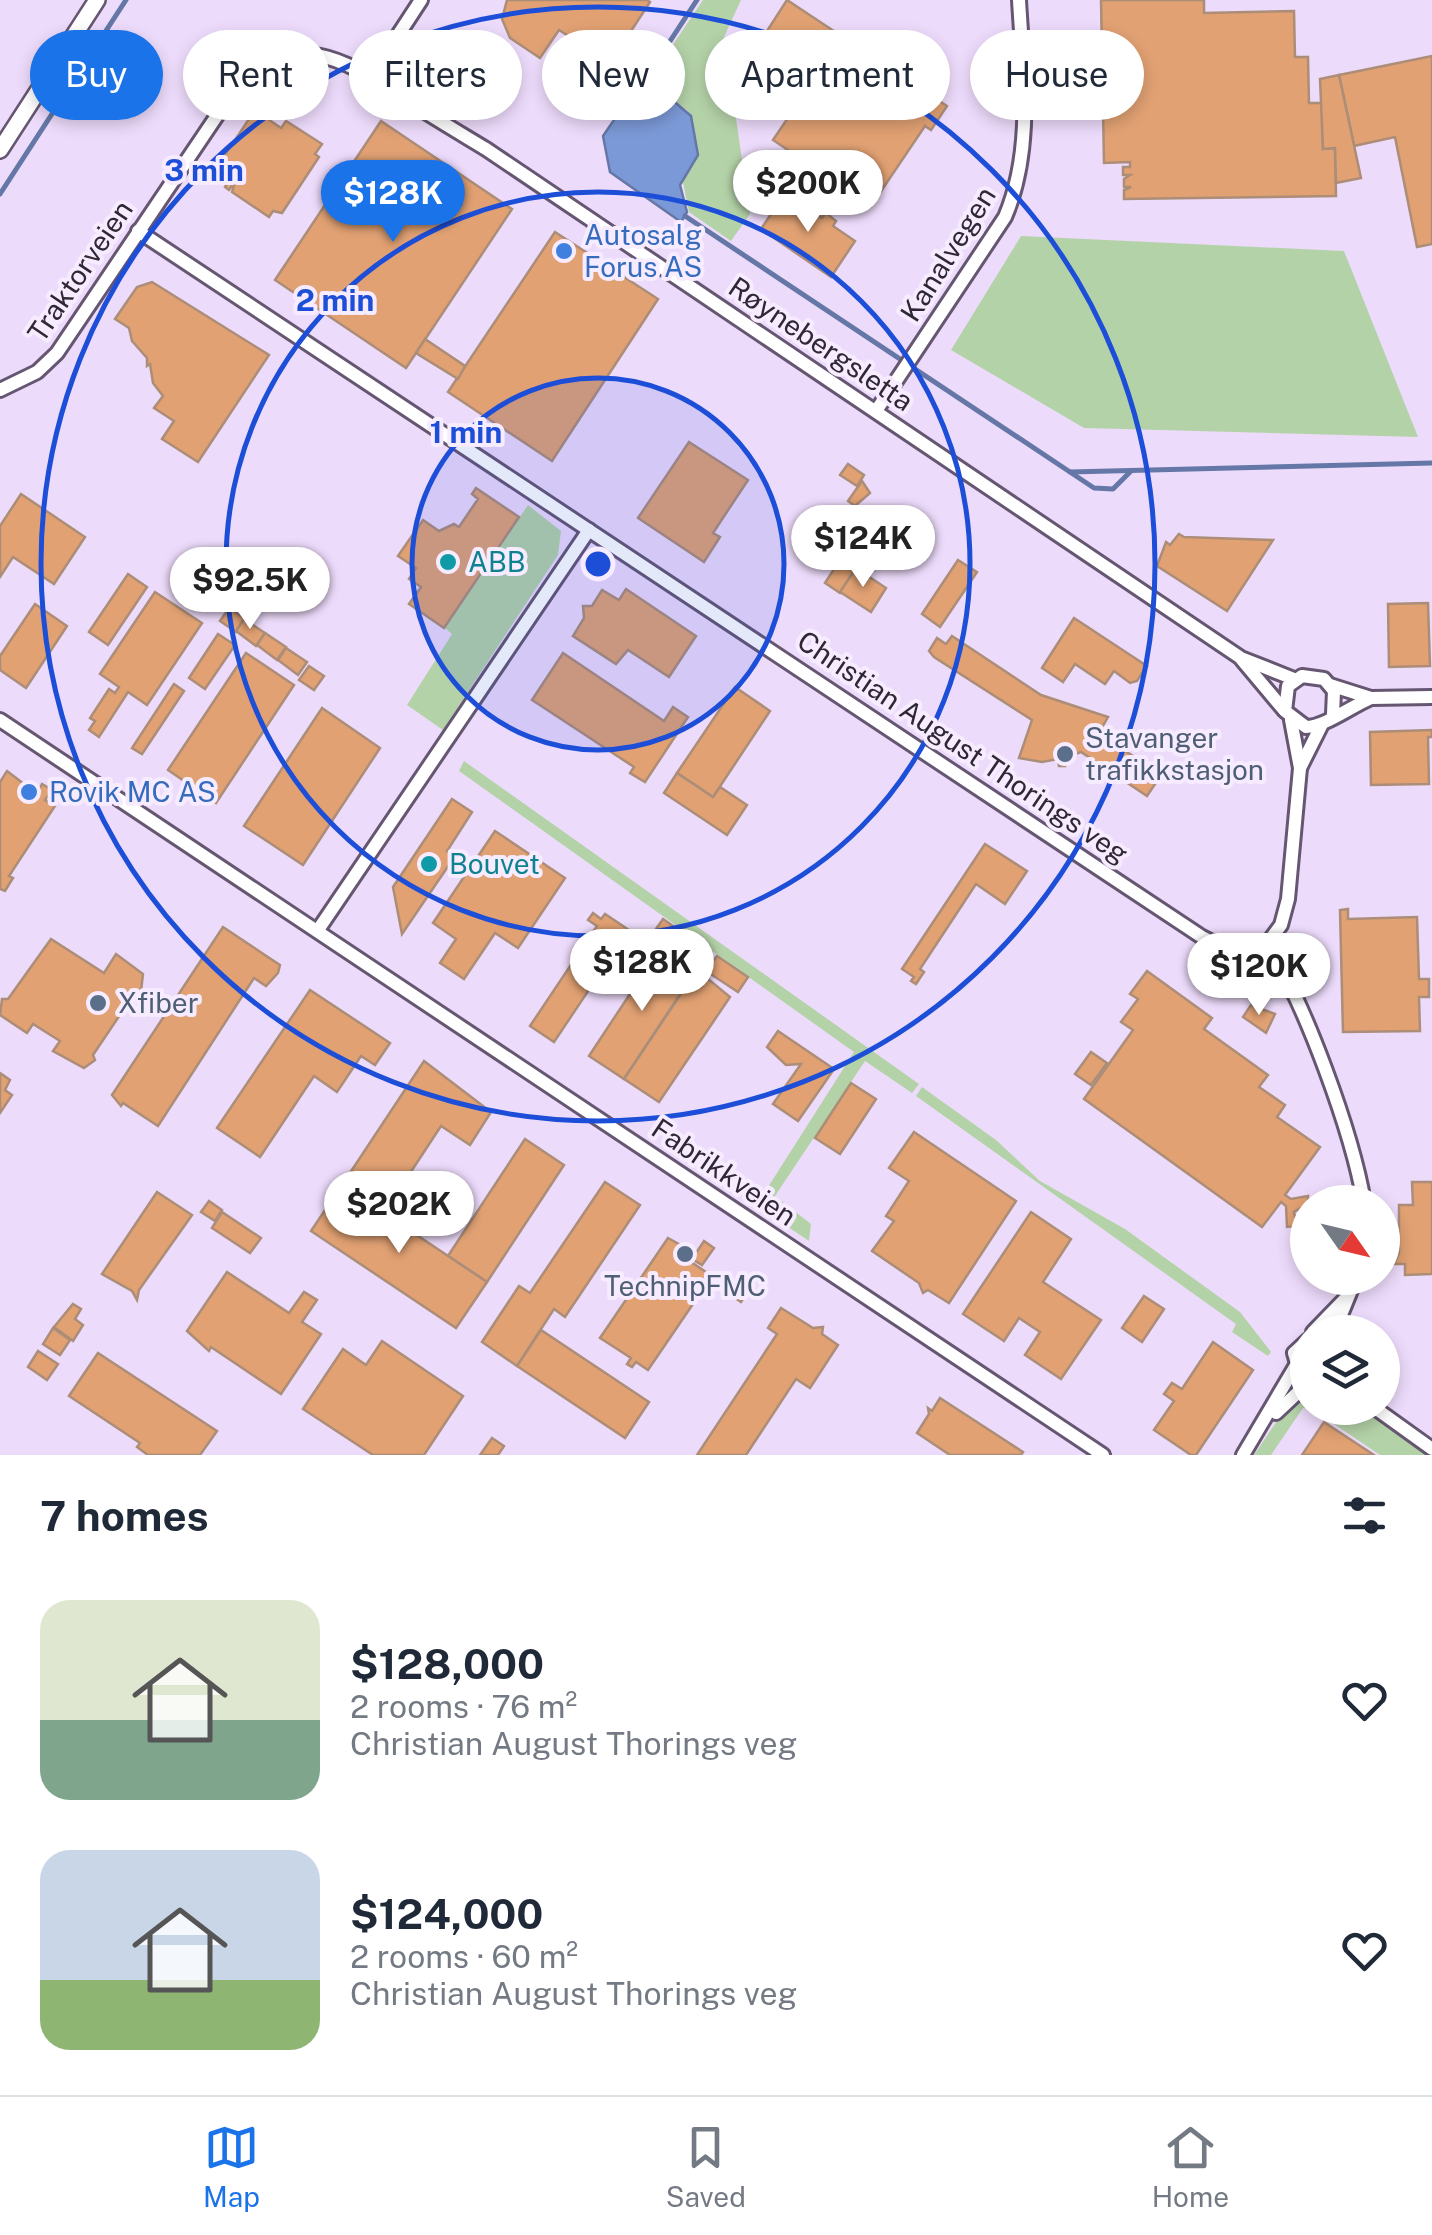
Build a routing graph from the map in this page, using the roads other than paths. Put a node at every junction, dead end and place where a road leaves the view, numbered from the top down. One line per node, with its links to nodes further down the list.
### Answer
1 (97, 0): 6 (street)
2 (421, 0): 4 (street)
3 (1019, 0): 12 (street, Kanalvegen)
4 (401, 30)
5 (349, 63): 10 (street, Traktorveien)
6 (22, 114): 8 (street); 9 (street)
7 (440, 120): 12 (street, Røynebergsletta)
8 (0, 139)
9 (0, 150)
10 (138, 231): 11 (street, Traktorveien); 13 (street, Christian August Thorings veg)
11 (0, 390)
12 (876, 411): 14 (street, Røynebergsletta)
13 (589, 530): 23 (street); 24 (street, Christian August Thorings veg)
14 (1240, 658): 15 (street, Røynebergsletta); 19 (street, Røynebergsletta)
15 (1294, 680): 16 (street); 19 (street)
16 (1330, 685): 18 (street); 20 (street)
17 (1432, 697): 18 (street)
18 (1371, 698): 20 (street)
19 (1288, 716): 20 (street); 22 (street)
20 (1327, 719): 22 (street)
21 (0, 720): 23 (street, Fabrikkveien)
22 (1300, 768): 24 (street)
23 (318, 930): 33 (street, Fabrikkveien)
24 (1267, 944): 25 (street)
25 (1359, 1185)
26 (1349, 1295): 27 (street)
27 (1330, 1315)
28 (1290, 1377): 31 (street)
29 (1290, 1399): 31 (street)
30 (1399, 1425): 32 (street)
31 (1260, 1430): 34 (street)
32 (1432, 1448)
33 (1103, 1455)
34 (1243, 1455)

